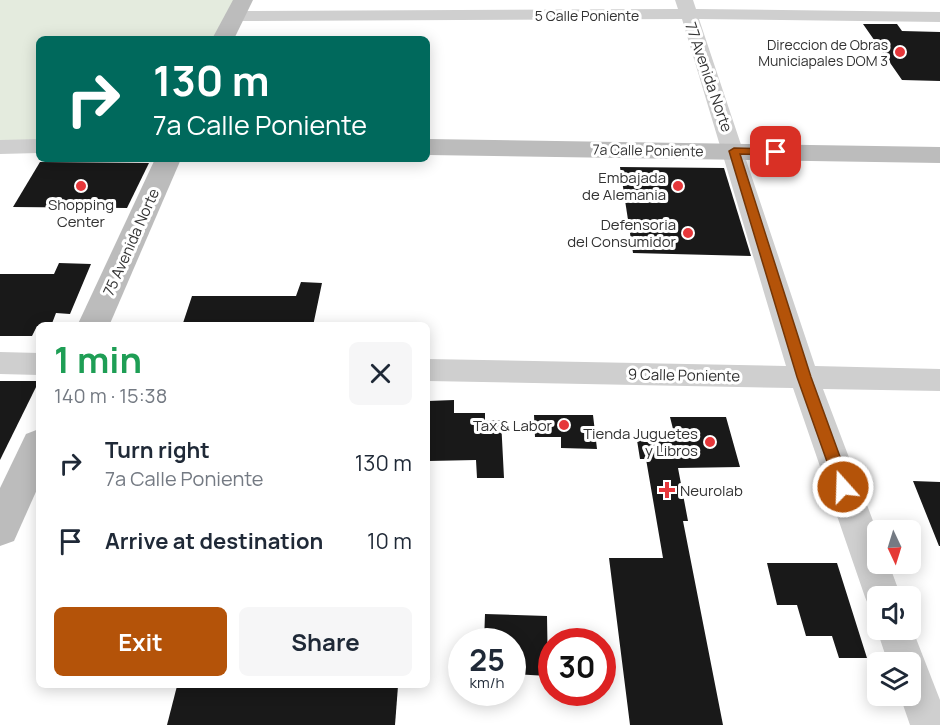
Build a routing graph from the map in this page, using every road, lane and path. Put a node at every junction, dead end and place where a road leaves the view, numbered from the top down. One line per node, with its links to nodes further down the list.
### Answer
1 (686, 7): 2 (street, 5 Calle Poniente); 3 (street, 5 Calle Poniente); 8 (street, 77 Avenida Norte)
2 (238, 8): 4 (street)
3 (940, 17)
4 (224, 36)
5 (36, 146): 6 (street)
6 (0, 147)
7 (430, 147): 8 (street, 7a Calle Poniente)
8 (734, 151): 9 (street, 7a Calle Poniente); 15 (street, 77 Avenida Norte)
9 (940, 155)
10 (167, 162): 11 (street, 75 Avenida Norte)
11 (95, 322)
12 (0, 363): 13 (street)
13 (36, 364)
14 (430, 370): 15 (street, 9 Calle Poniente)
15 (804, 377): 16 (street, 9 Calle Poniente); 19 (street, 77 Avenida Norte)
16 (940, 380)
17 (36, 451): 18 (street)
18 (0, 529)
19 (879, 586)
20 (921, 701): 21 (street)
21 (930, 725)

